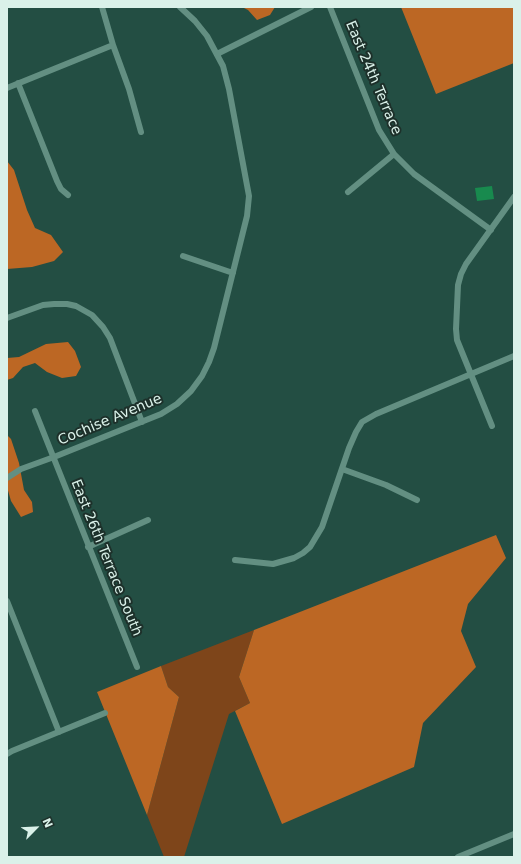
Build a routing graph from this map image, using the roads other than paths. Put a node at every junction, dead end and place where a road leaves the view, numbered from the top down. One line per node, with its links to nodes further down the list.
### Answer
1 (102, 7): 5 (street)
2 (180, 7): 6 (street, Cochise Avenue)
3 (310, 7): 6 (street)
4 (330, 7): 10 (street, East 24th Terrace)
5 (113, 45): 7 (street); 9 (street)
6 (217, 54): 16 (street, Cochise Avenue)
7 (18, 83): 8 (street); 12 (street)
8 (7, 88)
9 (141, 132)
10 (394, 154): 11 (street); 14 (street, East 24th Terrace)
11 (348, 192)
12 (68, 195)
13 (514, 197): 14 (street)
14 (491, 230): 19 (street)
15 (183, 256): 16 (street)
16 (233, 273): 21 (street, Cochise Avenue)
17 (7, 318): 21 (street)
18 (514, 356): 19 (street)
19 (470, 374): 22 (street); 24 (street)
20 (35, 411): 23 (street, East 26th Terrace South)
21 (142, 422): 23 (street, Cochise Avenue)
22 (492, 426)
23 (54, 457): 25 (street, Cochise Avenue); 28 (street, East 26th Terrace South)
24 (342, 469): 26 (street); 29 (street)
25 (7, 478)
26 (416, 500)
27 (148, 520): 28 (street)
28 (88, 547): 31 (street, East 26th Terrace South)
29 (235, 560)
30 (7, 601): 33 (street)
31 (137, 667)
32 (105, 713): 33 (street)
33 (59, 732): 34 (street)
34 (7, 754)
35 (514, 834): 36 (street)
36 (458, 857)

